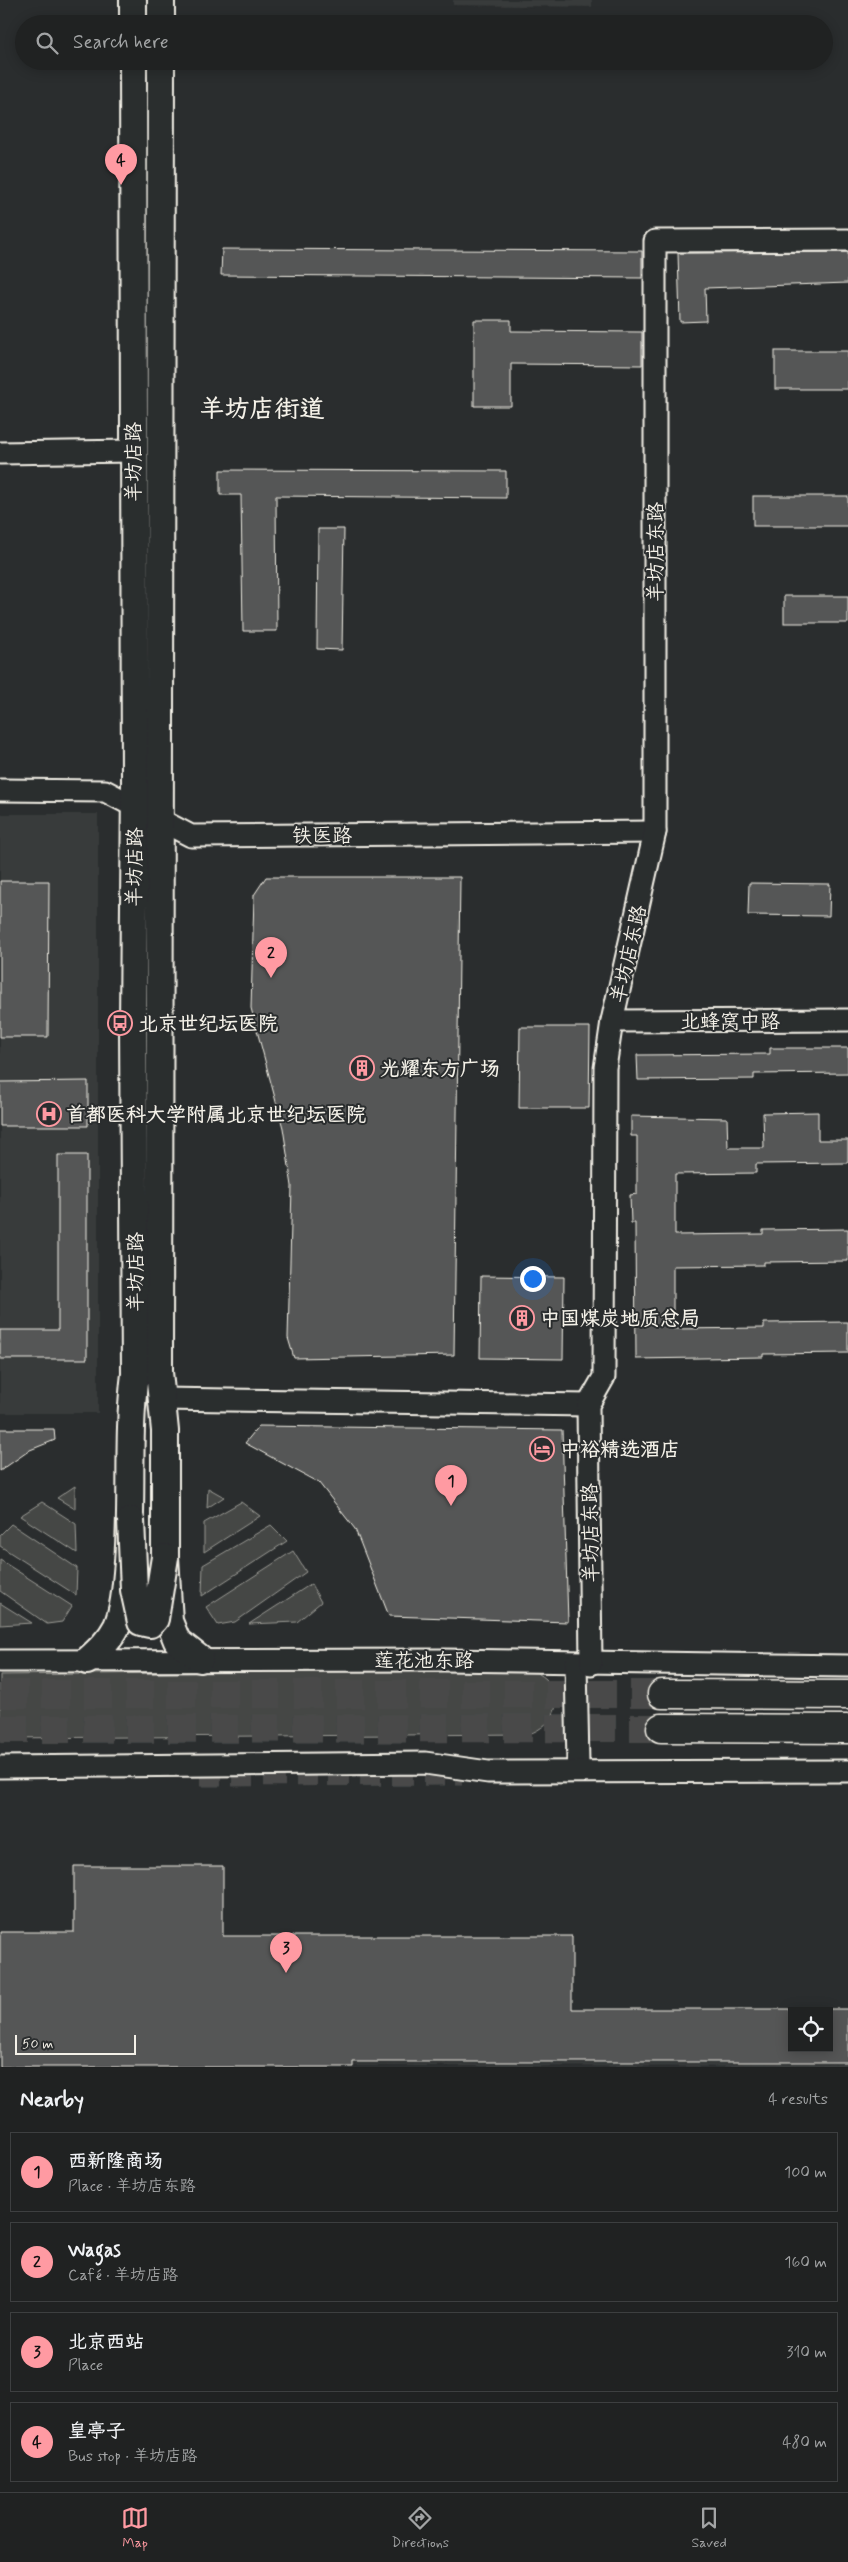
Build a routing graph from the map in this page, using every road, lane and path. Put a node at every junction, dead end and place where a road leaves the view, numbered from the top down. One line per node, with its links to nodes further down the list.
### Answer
1 (133, 0): 3 (main road)
2 (161, 0): 4 (main road)
3 (133, 15)
4 (161, 15)
5 (133, 70): 8 (main road, 羊坊店路)
6 (161, 70): 12 (main road, 羊坊店路)
7 (848, 240): 13 (street, 羊坊店东路)
8 (133, 451): 9 (street); 11 (main road, 羊坊店路)
9 (0, 453)
10 (0, 790): 11 (street, 铁医路)
11 (135, 808): 12 (street, 铁医路); 18 (main road, 羊坊店路)
12 (159, 819): 13 (street, 铁医路); 16 (main road, 羊坊店路)
13 (655, 832): 15 (street, 羊坊店东路)
14 (848, 1020): 15 (street, 北蜂窝中路)
15 (612, 1021): 17 (street, 羊坊店东路)
16 (162, 1399): 17 (street); 19 (main road, 羊坊店路)
17 (588, 1405): 23 (street, 羊坊店东路)
18 (131, 1520): 19 (main road, bridge); 20 (main road, 羊坊店路, bridge)
19 (165, 1557): 21 (main road, 羊坊店路, bridge)
20 (95, 1653): 21 (street, 莲花池东路); 22 (street, 莲花池东路)
21 (192, 1654): 23 (street, 莲花池东路)
22 (0, 1661)
23 (584, 1663): 24 (street, 莲花池东路); 31 (street, 羊坊店东路)
24 (848, 1666)
25 (662, 1694): 26 (highway)
26 (848, 1695)
27 (661, 1728): 28 (highway)
28 (848, 1728)
29 (425, 1763): 30 (street); 31 (street); 32 (street)
30 (845, 1763): 31 (street)
31 (578, 1764)
32 (0, 1767)

